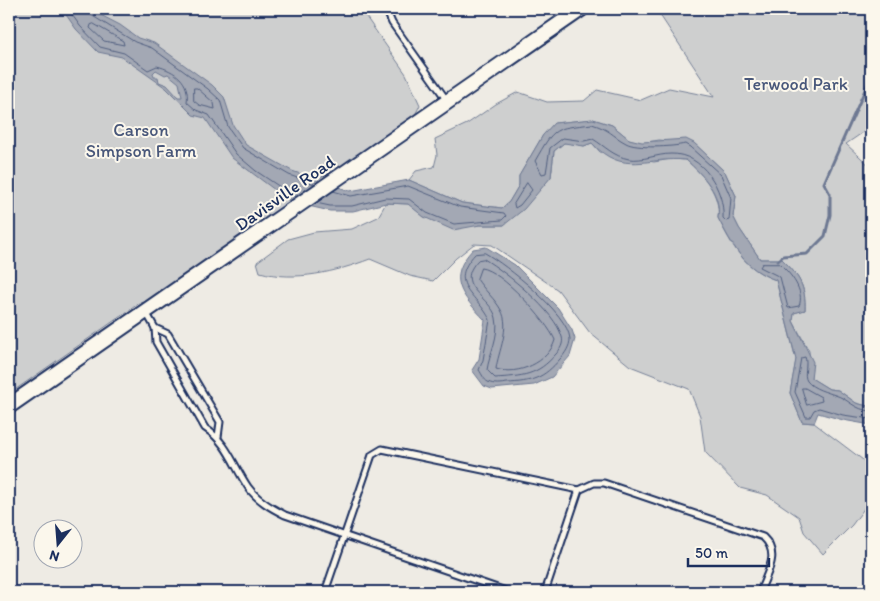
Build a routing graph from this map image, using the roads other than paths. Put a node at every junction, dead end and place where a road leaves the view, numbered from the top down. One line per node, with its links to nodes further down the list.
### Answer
1 (386, 9): 3 (lane)
2 (582, 9): 3 (street, Davisville Road)
3 (448, 102): 4 (street, Davisville Road)
4 (146, 312): 5 (lane); 6 (street, Davisville Road)
5 (156, 328): 7 (lane); 7 (lane)
6 (9, 406)
7 (218, 437): 9 (lane)
8 (579, 490): 9 (lane); 12 (lane); 13 (lane)
9 (344, 536): 10 (lane); 11 (lane)
10 (325, 592)
11 (509, 592)
12 (545, 592)
13 (760, 592)

